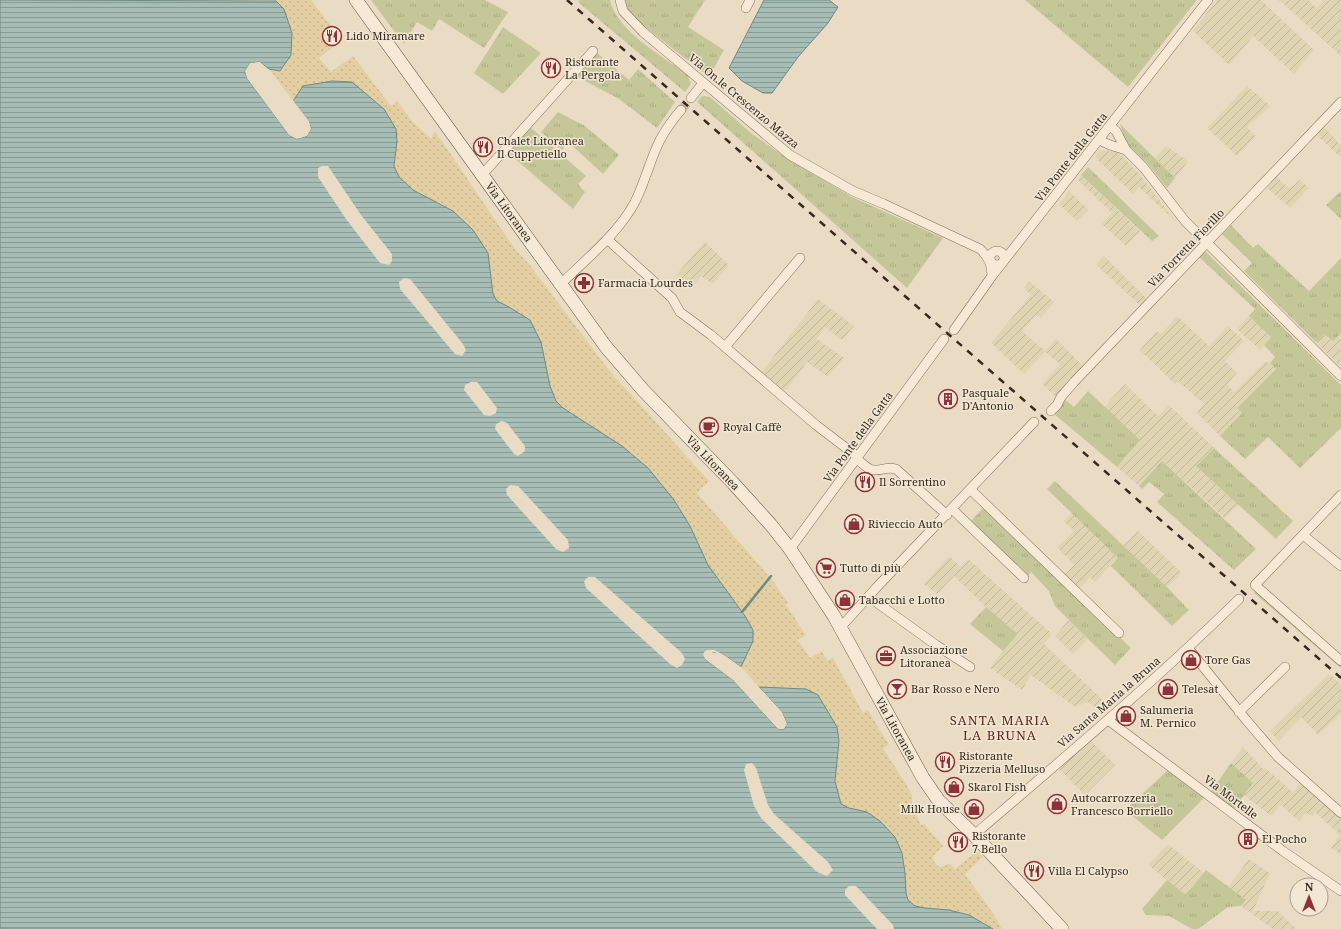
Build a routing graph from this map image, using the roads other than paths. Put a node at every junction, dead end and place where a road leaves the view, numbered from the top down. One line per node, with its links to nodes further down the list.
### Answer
1 (356, 0): 12 (street, Via Litoranea)
2 (620, 0): 5 (street, Via On.le Crescenzo Mazza)
3 (1208, 0): 9 (street, Via Ponte della Gatta)
4 (593, 51): 12 (street)
5 (703, 83): 6 (street); 16 (street, Via On.le Crescenzo Mazza)
6 (691, 98)
7 (1341, 102): 14 (street, Via Torretta Fiorillo)
8 (681, 110): 13 (street)
9 (1110, 126): 10 (street, Via Ponte della Gatta); 11 (street)
10 (1099, 140): 11 (street); 15 (street, Via Ponte della Gatta)
11 (1126, 150): 14 (street)
12 (482, 175): 22 (street, Via Litoranea)
13 (607, 238): 22 (street); 25 (street)
14 (1207, 244): 26 (street); 27 (street, Via Torretta Fiorillo)
15 (1014, 248): 17 (street); 20 (street, Via Ponte della Gatta)
16 (980, 249): 17 (street); 19 (street)
17 (996, 251): 19 (street); 20 (street)
18 (800, 258): 25 (street)
19 (990, 262): 20 (street); 21 (street)
20 (1003, 262): 21 (street, Via Ponte della Gatta)
21 (992, 276): 23 (street, Via Ponte della Gatta)
22 (561, 284): 34 (street, Via Litoranea)
23 (954, 330)
24 (944, 339): 29 (street, Via Ponte della Gatta)
25 (725, 347): 29 (street)
26 (1341, 376)
27 (1051, 411)
28 (1034, 422): 30 (street)
29 (857, 458): 32 (street); 34 (street, Via Ponte della Gatta)
30 (970, 489): 32 (street); 40 (street)
31 (1341, 495): 33 (street)
32 (950, 512): 36 (street); 37 (street)
33 (1303, 535): 35 (street); 42 (street)
34 (790, 549): 39 (street, Via Litoranea)
35 (1341, 566)
36 (1024, 578)
37 (869, 597): 39 (street); 43 (street)
38 (1239, 599): 41 (street, Via Santa Maria la Bruna)
39 (840, 628): 48 (street, Via Litoranea)
40 (1119, 633)
41 (1188, 648): 45 (street); 46 (street, Via Santa Maria la Bruna)
42 (1341, 661)
43 (970, 667)
44 (1285, 667): 45 (street)
45 (1240, 712): 47 (street)
46 (1108, 720): 48 (street, Via Santa Maria la Bruna); 49 (street, Via Mortelle)
47 (1341, 813)
48 (974, 835): 50 (street, Via Litoranea)
49 (1341, 892)
50 (1062, 929)

